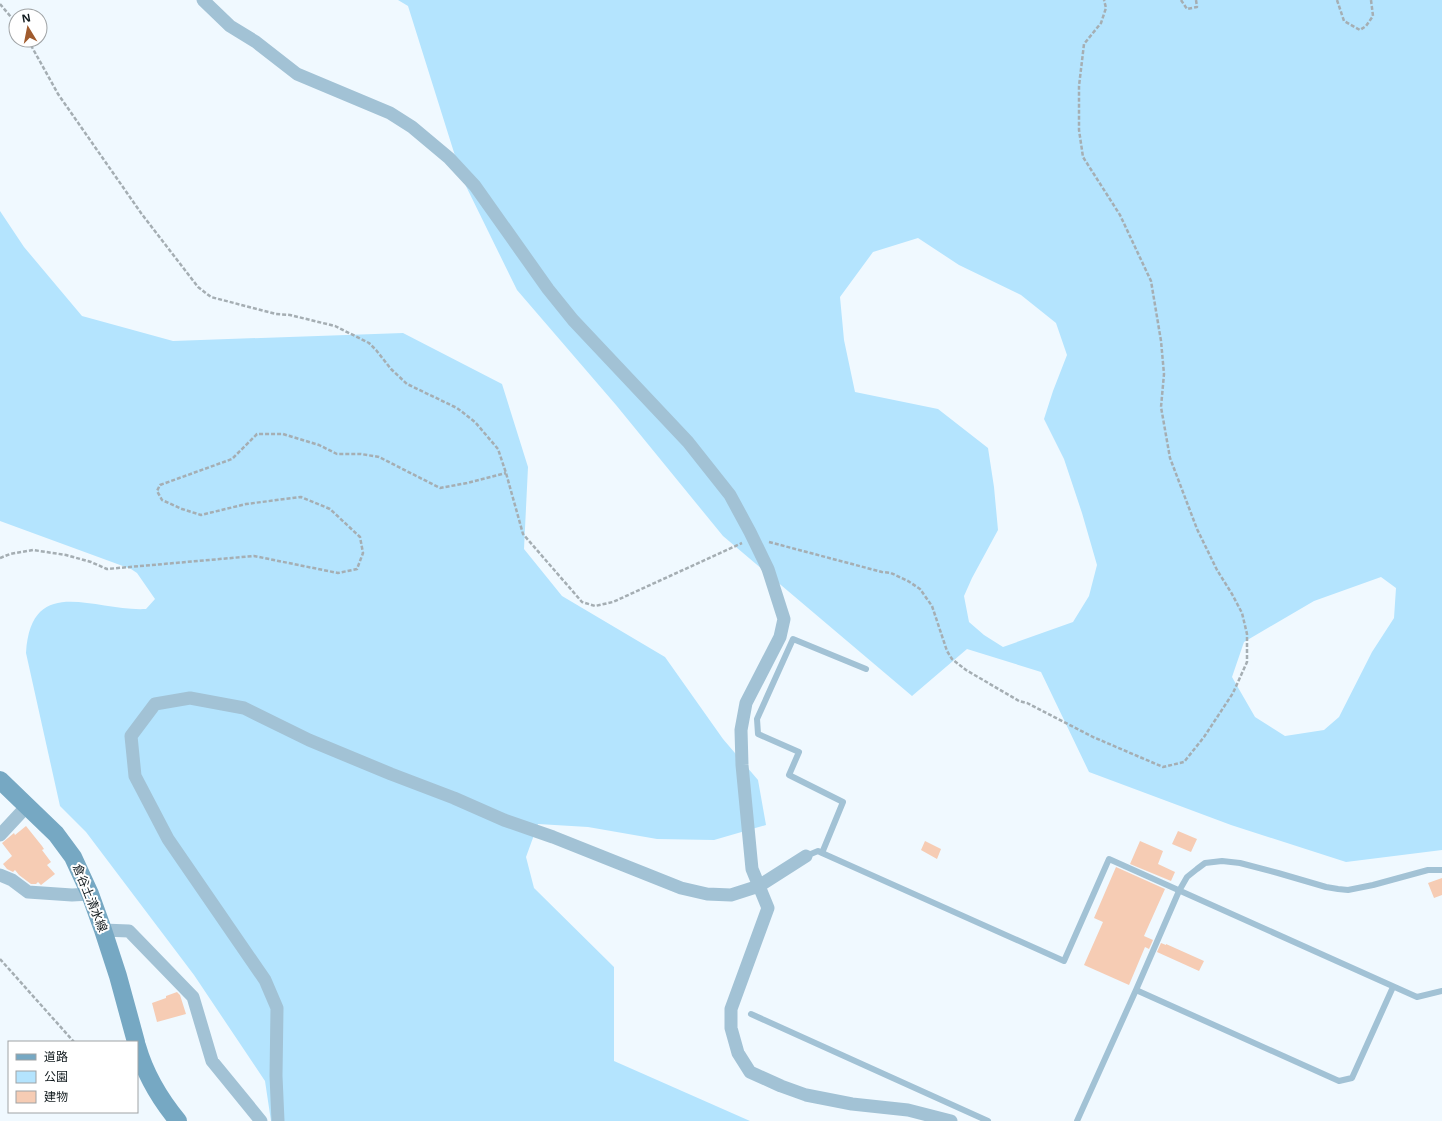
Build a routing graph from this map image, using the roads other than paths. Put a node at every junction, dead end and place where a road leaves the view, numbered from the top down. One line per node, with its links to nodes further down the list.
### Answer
1 (203, 0): 10 (street)
2 (866, 669): 6 (lane)
3 (0, 780): 4 (main road, 倉谷土清水線)
4 (27, 806): 5 (street); 12 (main road, 倉谷土清水線)
5 (0, 835)
6 (822, 853): 7 (lane); 11 (lane)
7 (806, 856): 10 (street)
8 (1442, 870): 11 (lane)
9 (0, 875): 12 (street)
10 (759, 886): 22 (street); 23 (street)
11 (1179, 891): 14 (lane); 15 (lane)
12 (90, 894): 13 (main road, 倉谷土清水線)
13 (103, 930): 18 (main road, 倉谷土清水線); 21 (street)
14 (1393, 987): 15 (lane); 16 (lane)
15 (1136, 990): 25 (lane)
16 (1442, 990)
17 (751, 1014): 24 (lane)
18 (136, 1041)
19 (138, 1049): 20 (main road)
20 (178, 1121)
21 (261, 1121)
22 (278, 1121)
23 (952, 1121)
24 (988, 1121)
25 (1077, 1121)

